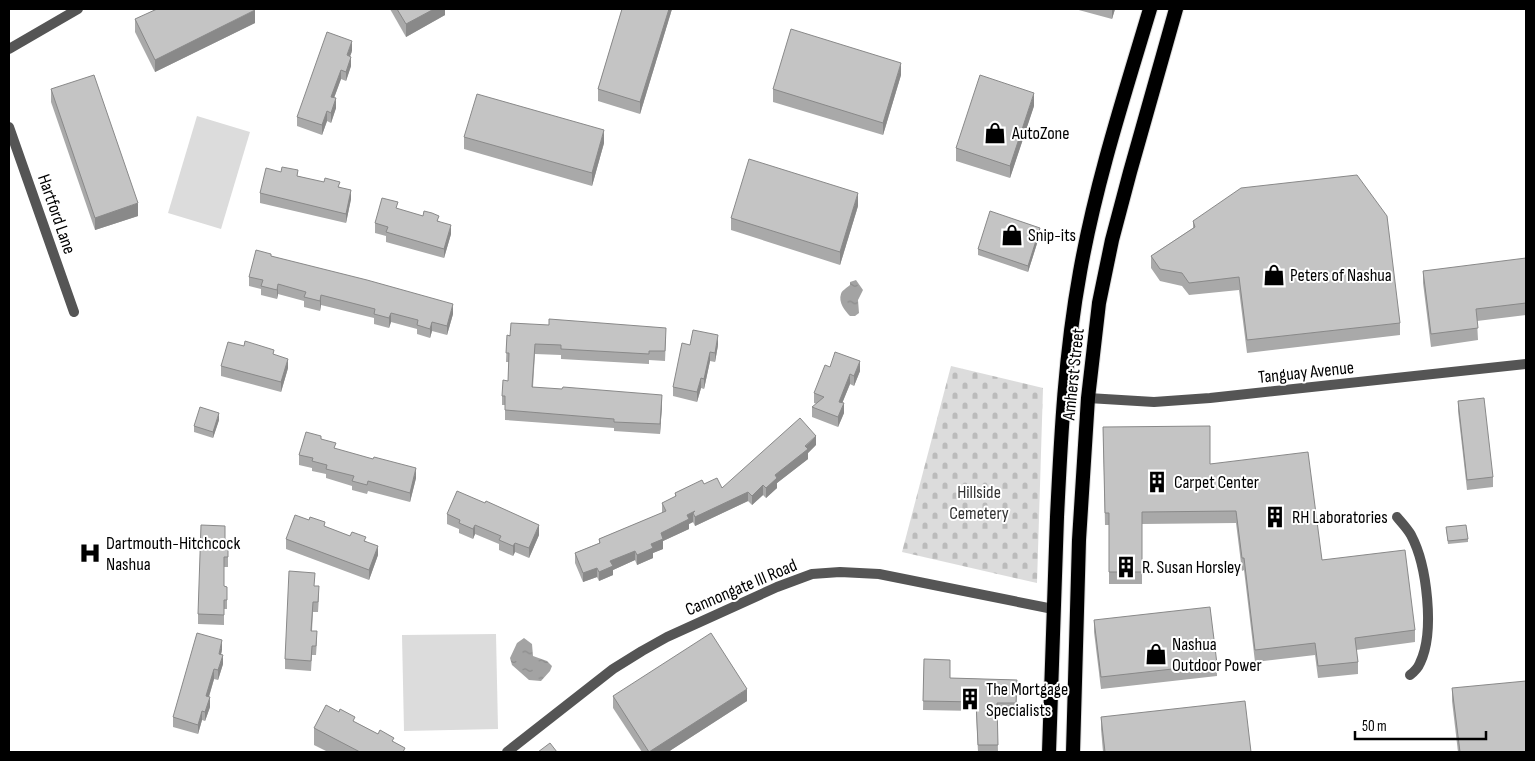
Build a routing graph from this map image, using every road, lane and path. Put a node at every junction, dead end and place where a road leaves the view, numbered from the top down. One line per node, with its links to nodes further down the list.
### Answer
1 (78, 9): 4 (street)
2 (1150, 9): 10 (highway, Amherst Street)
3 (1176, 9): 8 (highway, Amherst Street)
4 (9, 49)
5 (9, 127): 6 (street, Hartford Lane)
6 (74, 312)
7 (1526, 364): 8 (street, Tanguay Avenue)
8 (1088, 398): 14 (highway, Amherst Street)
9 (1397, 516): 11 (street)
10 (1053, 609): 12 (street, Cannongate III Road); 13 (highway, Amherst Street)
11 (1410, 676)
12 (507, 752)
13 (1049, 752)
14 (1073, 752)

